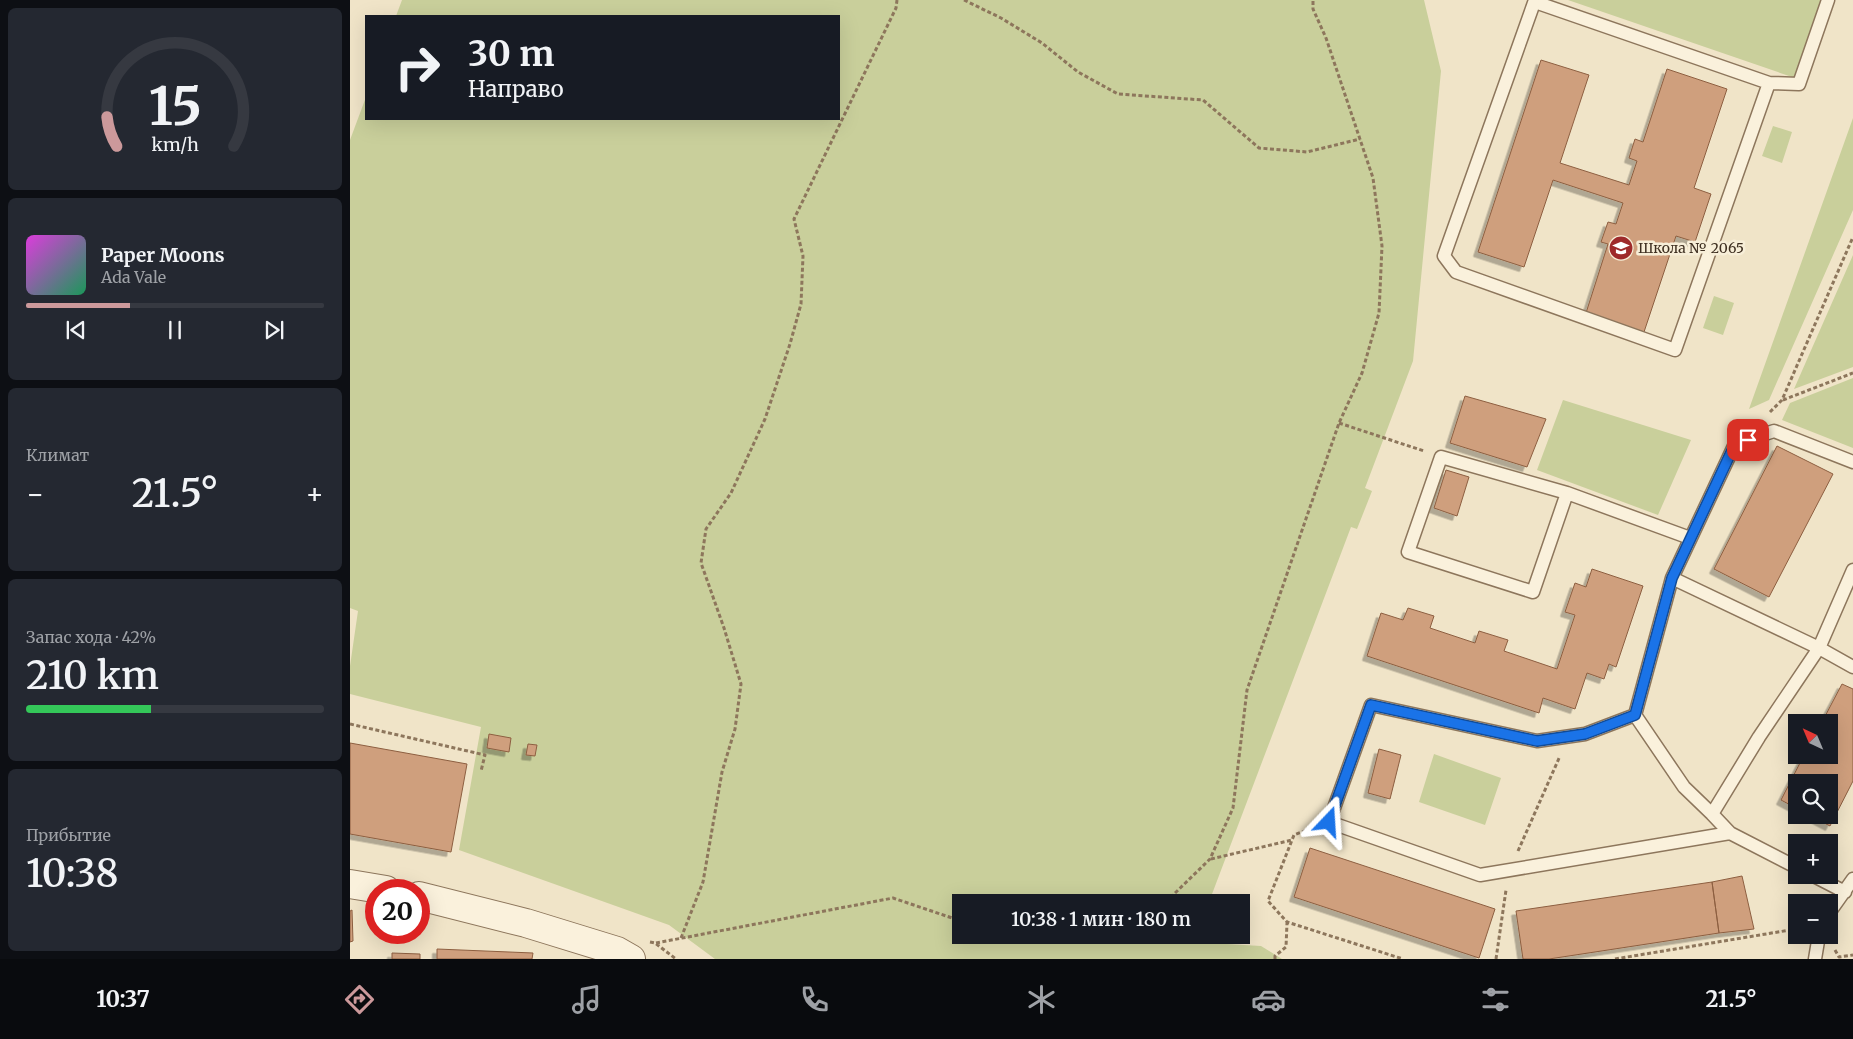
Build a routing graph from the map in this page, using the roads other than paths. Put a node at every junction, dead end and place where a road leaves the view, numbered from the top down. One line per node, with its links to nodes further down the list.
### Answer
1 (1828, 0): 3 (lane)
2 (1535, 1): 3 (lane); 3 (lane)
3 (1769, 83)
4 (1853, 462): 6 (lane)
5 (1567, 493): 5 (lane); 6 (lane)
6 (1690, 538): 8 (lane)
7 (1853, 570): 9 (lane)
8 (1672, 578): 9 (lane); 11 (lane)
9 (1819, 648): 10 (lane); 12 (lane)
10 (1853, 667)
11 (1635, 715): 12 (lane); 13 (lane)
12 (1712, 814): 13 (lane)
13 (1730, 833): 14 (lane)
14 (1788, 863)
15 (1853, 879): 19 (lane)
16 (350, 884): 18 (street)
17 (1829, 884): 19 (lane)
18 (365, 886)
19 (1845, 892): 21 (lane)
20 (430, 899): 23 (street)
21 (1838, 901)
22 (1818, 944): 24 (lane)
23 (631, 959)
24 (1815, 959)

